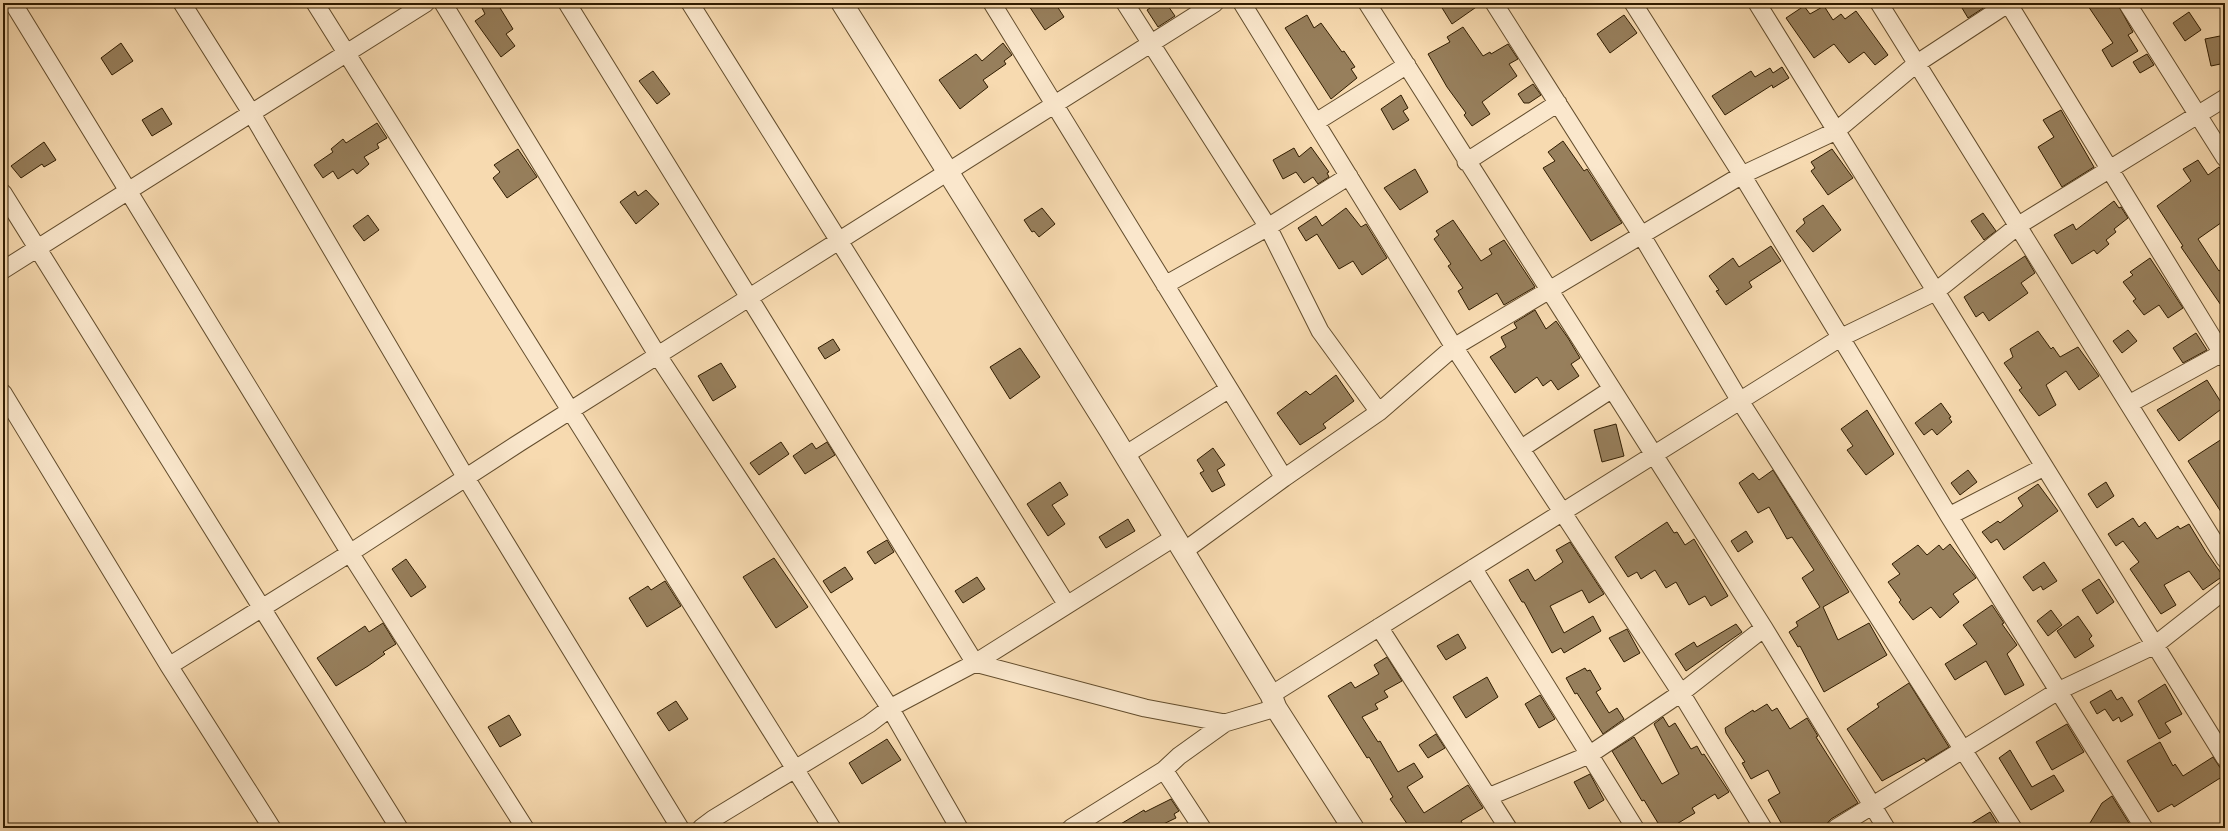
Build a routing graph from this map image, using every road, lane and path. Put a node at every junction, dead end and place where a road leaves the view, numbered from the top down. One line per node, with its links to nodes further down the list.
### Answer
1 (13, 3): 37 (street)
2 (182, 3): 28 (street)
3 (315, 3): 21 (street)
4 (426, 3): 21 (street)
5 (444, 3): 51 (street)
6 (567, 3): 48 (street)
7 (690, 3): 42 (street)
8 (842, 3): 34 (street)
9 (992, 3): 26 (street)
10 (1125, 3): 20 (street)
11 (1215, 3): 20 (street)
12 (1242, 3): 29 (street)
13 (1367, 3): 22 (street)
14 (1494, 3): 25 (street)
15 (1633, 3): 35 (street)
16 (1757, 3): 30 (street)
17 (1879, 3): 23 (street)
18 (2009, 3): 23 (street); 33 (street)
19 (2127, 3): 27 (street)
20 (1153, 44): 26 (street); 40 (street)
21 (348, 53): 28 (street); 58 (street)
22 (1407, 64): 29 (street); 32 (street)
23 (1916, 64): 30 (street); 39 (street)
24 (2225, 98): 27 (street)
25 (1558, 103): 32 (street); 41 (street)
26 (1054, 105): 34 (street); 45 (street)
27 (2197, 113): 31 (street); 33 (street)
28 (252, 114): 37 (street); 64 (street)
29 (1316, 122): 36 (street)
30 (1836, 131): 35 (street); 47 (street)
31 (2225, 158)
32 (1466, 162): 46 (street)
33 (2110, 168): 39 (street); 52 (street)
34 (949, 173): 42 (street); 61 (street)
35 (1742, 175): 41 (street); 49 (street)
36 (1349, 176): 40 (street); 50 (street)
37 (128, 192): 43 (street); 69 (street)
38 (3, 193): 43 (street)
39 (2018, 226): 47 (street); 57 (street)
40 (1268, 227): 45 (street); 59 (street)
41 (1642, 236): 46 (street); 56 (street)
42 (840, 242): 48 (street); 73 (street)
43 (38, 248): 44 (street); 74 (street)
44 (3, 270)
45 (1165, 285): 53 (street)
46 (1548, 291): 50 (street); 54 (street)
47 (1935, 292): 49 (street); 63 (street)
48 (749, 299): 51 (street); 78 (street)
49 (1840, 338): 56 (street); 67 (street)
50 (1454, 347): 59 (street); 60 (street)
51 (658, 356): 58 (street); 83 (street)
52 (2223, 356): 57 (street)
53 (1229, 389): 61 (street); 65 (street)
54 (1612, 389): 60 (street); 62 (street)
55 (3, 393): 79 (street)
56 (1740, 400): 62 (street); 85 (street)
57 (2129, 404): 70 (street)
58 (570, 412): 64 (street); 88 (street)
59 (1379, 412): 65 (street)
60 (1522, 448): 66 (street)
61 (1125, 455): 68 (street)
62 (1654, 455): 66 (street); 76 (street)
63 (2044, 467): 67 (street); 77 (street)
64 (466, 478): 69 (street); 96 (street)
65 (1284, 478): 68 (street)
66 (1563, 512): 71 (street); 81 (street)
67 (1949, 516): 80 (street)
68 (1179, 544): 73 (street); 82 (street)
69 (350, 553): 74 (street); 95 (street)
70 (2225, 559)
71 (1473, 568): 75 (street); 86 (street)
72 (2225, 590): 77 (street)
73 (1067, 605): 78 (street)
74 (262, 609): 79 (street); 94 (street)
75 (1379, 628): 82 (street); 90 (street)
76 (1764, 628): 81 (street); 91 (street)
77 (2155, 645): 80 (street); 87 (street)
78 (975, 663): 83 (street); 84 (street)
79 (169, 666): 93 (street)
80 (2058, 691): 85 (street); 108 (street)
81 (1681, 693): 86 (street); 104 (street)
82 (1273, 702): 84 (street); 101 (street)
83 (890, 708): 88 (street); 99 (street)
84 (1226, 723): 89 (street)
85 (1963, 750): 91 (street); 107 (street)
86 (1589, 755): 90 (street); 103 (street)
87 (2225, 758)
88 (796, 770): 97 (street); 98 (street)
89 (1164, 770): 92 (street); 100 (street)
90 (1488, 797): 102 (street)
91 (1872, 806): 105 (street); 106 (street)
92 (1073, 827)
93 (272, 828)
94 (399, 828)
95 (525, 828)
96 (680, 828)
97 (701, 828)
98 (832, 828)
99 (958, 828)
100 (1202, 828)
101 (1353, 828)
102 (1508, 828)
103 (1636, 828)
104 (1763, 828)
105 (1836, 828)
106 (1886, 828)
107 (2013, 828)
108 (2144, 828)

